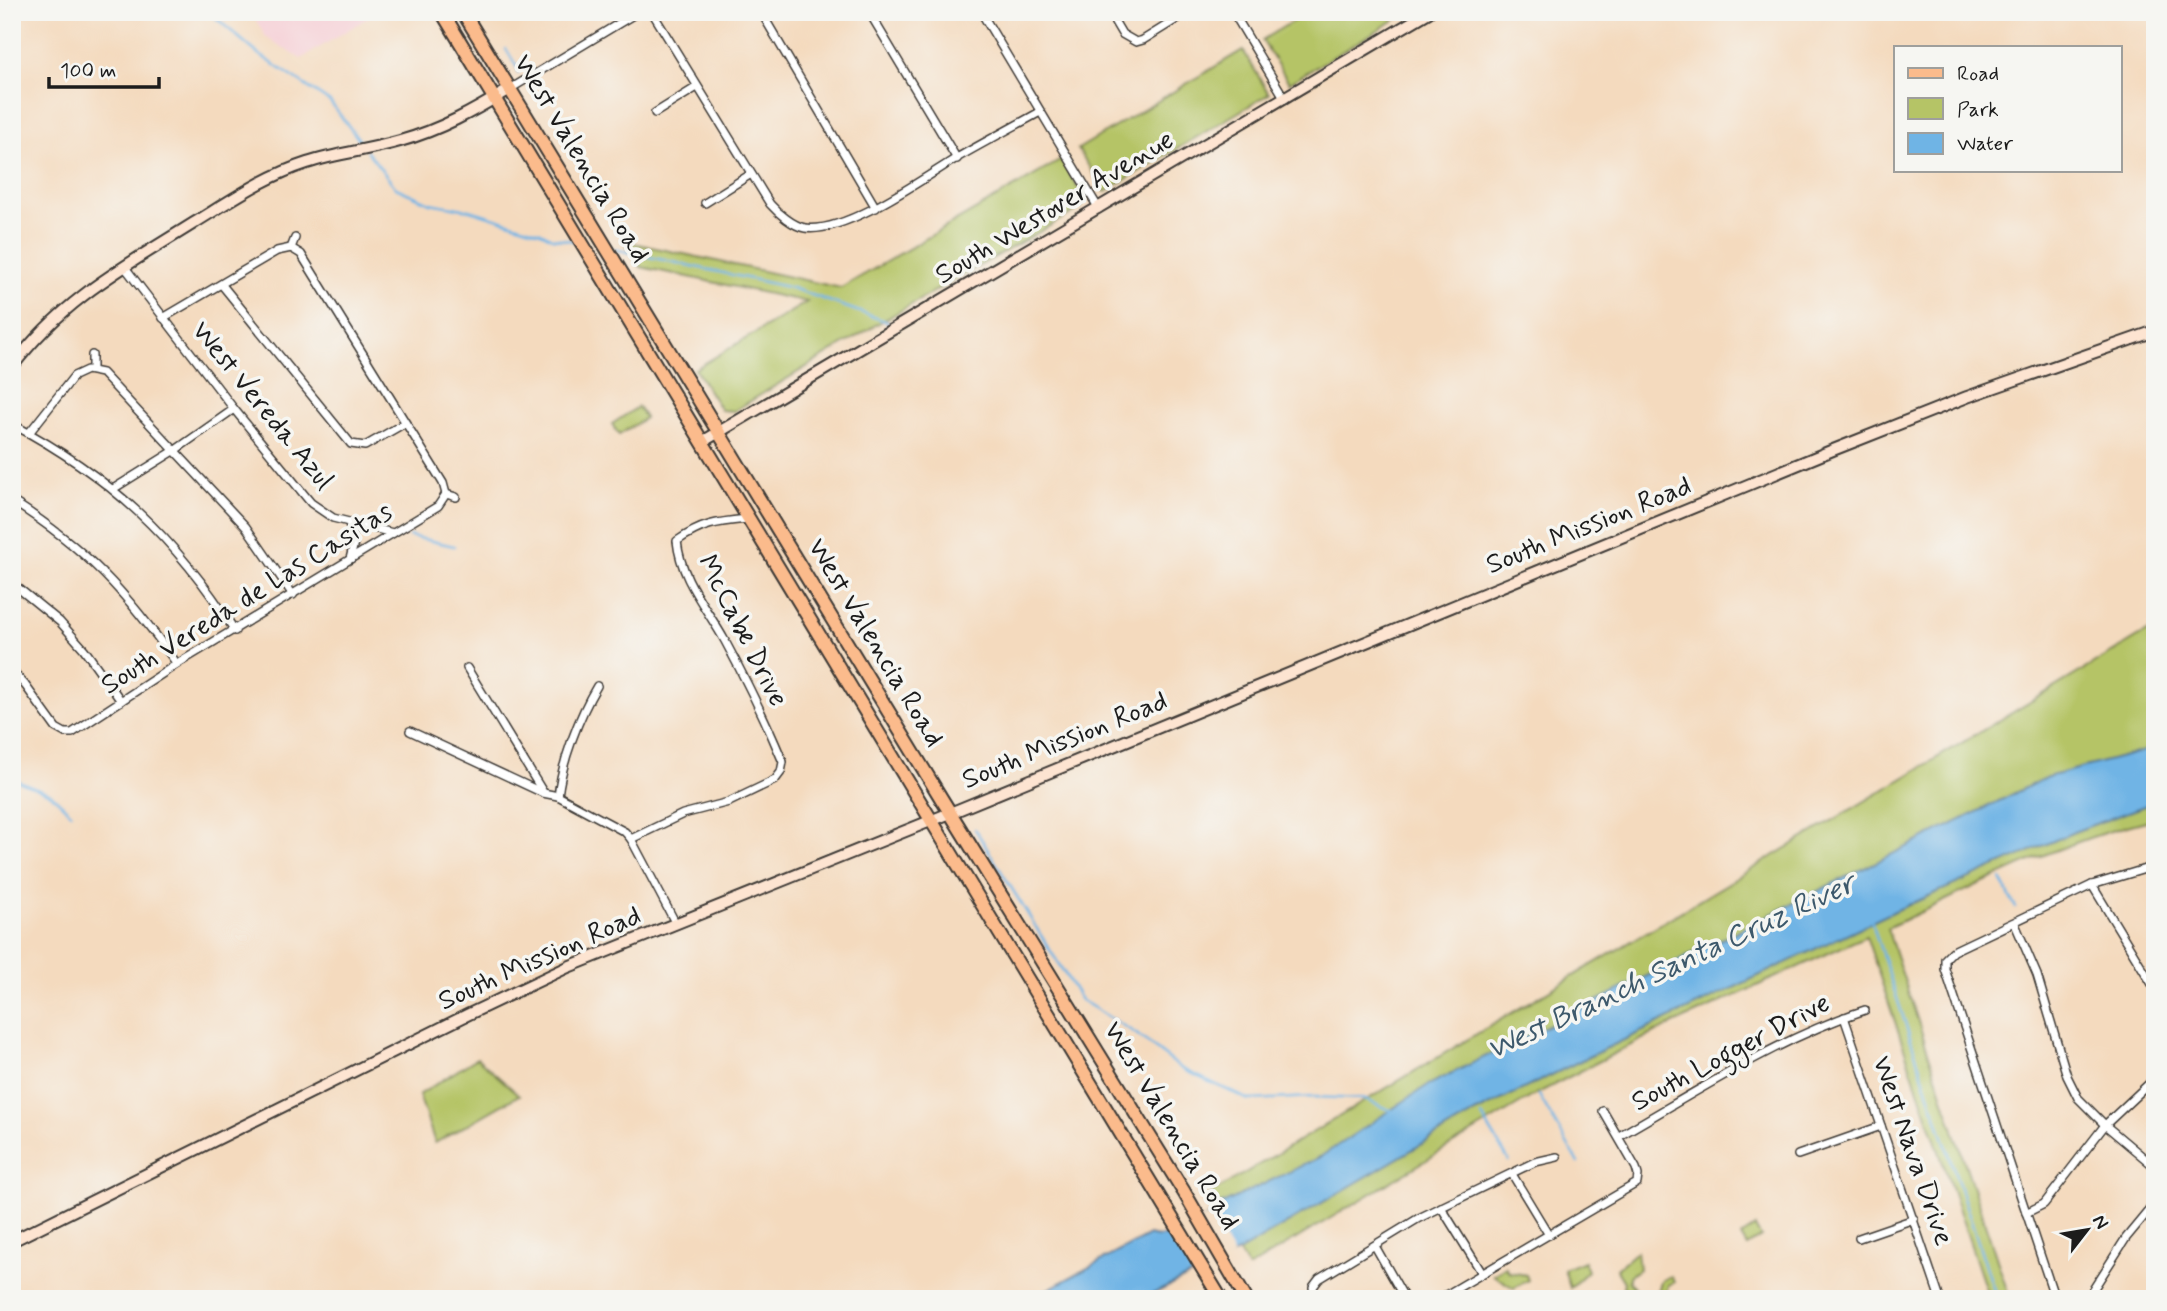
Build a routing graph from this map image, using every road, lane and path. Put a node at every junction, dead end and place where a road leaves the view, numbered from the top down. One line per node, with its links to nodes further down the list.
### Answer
1 (442, 12): 16 (main road, West Valencia Road)
2 (463, 12): 15 (main road, West Valencia Road)
3 (638, 12): 15 (street)
4 (652, 12): 14 (street)
5 (761, 12): 23 (street)
6 (869, 12): 20 (street)
7 (981, 12): 18 (street)
8 (1109, 12): 12 (street)
9 (1188, 12): 12 (street)
10 (1233, 12): 17 (street)
11 (1429, 12): 17 (main road, South Westover Avenue)
12 (1132, 41): 13 (street)
13 (1129, 51)
14 (697, 87): 19 (street); 21 (street)
15 (510, 89): 16 (main road); 38 (main road, West Valencia Road)
16 (495, 98): 27 (main road); 39 (main road, West Valencia Road)
17 (1284, 99): 24 (main road, South Westover Avenue)
18 (1040, 112): 20 (street); 24 (street)
19 (655, 113)
20 (957, 159): 23 (street)
21 (751, 174): 22 (street); 23 (street)
22 (705, 203)
23 (876, 208)
24 (1099, 209): 38 (main road, South Westover Avenue)
25 (295, 238): 26 (street)
26 (291, 248): 28 (street); 35 (street)
27 (124, 266): 29 (street, West Vereda Azul); 32 (main road)
28 (222, 285): 29 (street); 35 (street)
29 (163, 318): 34 (street, West Vereda Azul)
30 (2155, 331): 60 (main road, South Mission Road)
31 (92, 355): 33 (street)
32 (12, 367)
33 (92, 370): 37 (street); 40 (street)
34 (234, 409): 40 (street); 46 (street, West Vereda Azul)
35 (405, 423): 42 (street)
36 (12, 424): 37 (street)
37 (29, 433): 41 (street)
38 (719, 433): 39 (main road, South Westover Avenue); 60 (main road, West Valencia Road)
39 (702, 442): 45 (main road, West Valencia Road)
40 (174, 452): 41 (street); 50 (street)
41 (113, 489): 51 (street)
42 (446, 494): 43 (street); 47 (street, South Vereda de Las Casitas)
43 (456, 497)
44 (12, 501): 52 (street)
45 (748, 519): 61 (main road, West Valencia Road); 62 (street, McCabe Drive)
46 (349, 523): 47 (street, West Vereda Azul); 48 (street)
47 (394, 533): 48 (street, South Vereda de Las Casitas)
48 (350, 560): 50 (street, South Vereda de Las Casitas)
49 (12, 583): 56 (street)
50 (293, 595): 51 (street, South Vereda de Las Casitas)
51 (234, 631): 52 (street, South Vereda de Las Casitas)
52 (177, 664): 56 (street, South Vereda de Las Casitas)
53 (467, 668): 58 (street)
54 (12, 671): 56 (street, South Vereda de Las Casitas)
55 (597, 686): 59 (street)
56 (121, 701)
57 (410, 731): 58 (street)
58 (543, 793): 59 (street)
59 (558, 796): 62 (street)
60 (951, 813): 61 (main road, South Mission Road); 89 (main road, West Valencia Road)
61 (932, 820): 65 (main road, South Mission Road); 88 (main road, West Valencia Road)
62 (631, 839): 65 (street)
63 (2155, 866): 64 (street)
64 (2092, 885): 66 (street); 67 (street)
65 (676, 924): 85 (main road, South Mission Road)
66 (2015, 924): 72 (street); 81 (street)
67 (2155, 989)
68 (1865, 1010): 69 (street, South Logger Drive)
69 (1844, 1017): 73 (street, West Nava Drive); 74 (street, South Logger Drive)
70 (2155, 1078): 72 (street)
71 (1603, 1111): 74 (street)
72 (2105, 1125): 77 (street); 81 (street)
73 (1881, 1126): 75 (street); 82 (street, West Nava Drive)
74 (1619, 1136): 83 (street)
75 (1798, 1155)
76 (1558, 1157): 78 (street)
77 (2155, 1167)
78 (1511, 1174): 80 (street); 83 (street)
79 (2155, 1203): 95 (street)
80 (1441, 1207): 86 (street); 87 (street)
81 (2026, 1213): 94 (street)
82 (1914, 1219): 84 (street); 93 (street, West Nava Drive)
83 (1549, 1235): 87 (street)
84 (1859, 1238)
85 (12, 1241)
86 (1375, 1246): 90 (street); 91 (street)
87 (1482, 1273): 92 (street)
88 (1221, 1299)
89 (1247, 1299)
90 (1314, 1299)
91 (1405, 1299)
92 (1438, 1299)
93 (1940, 1299)
94 (2055, 1299)
95 (2087, 1299)

